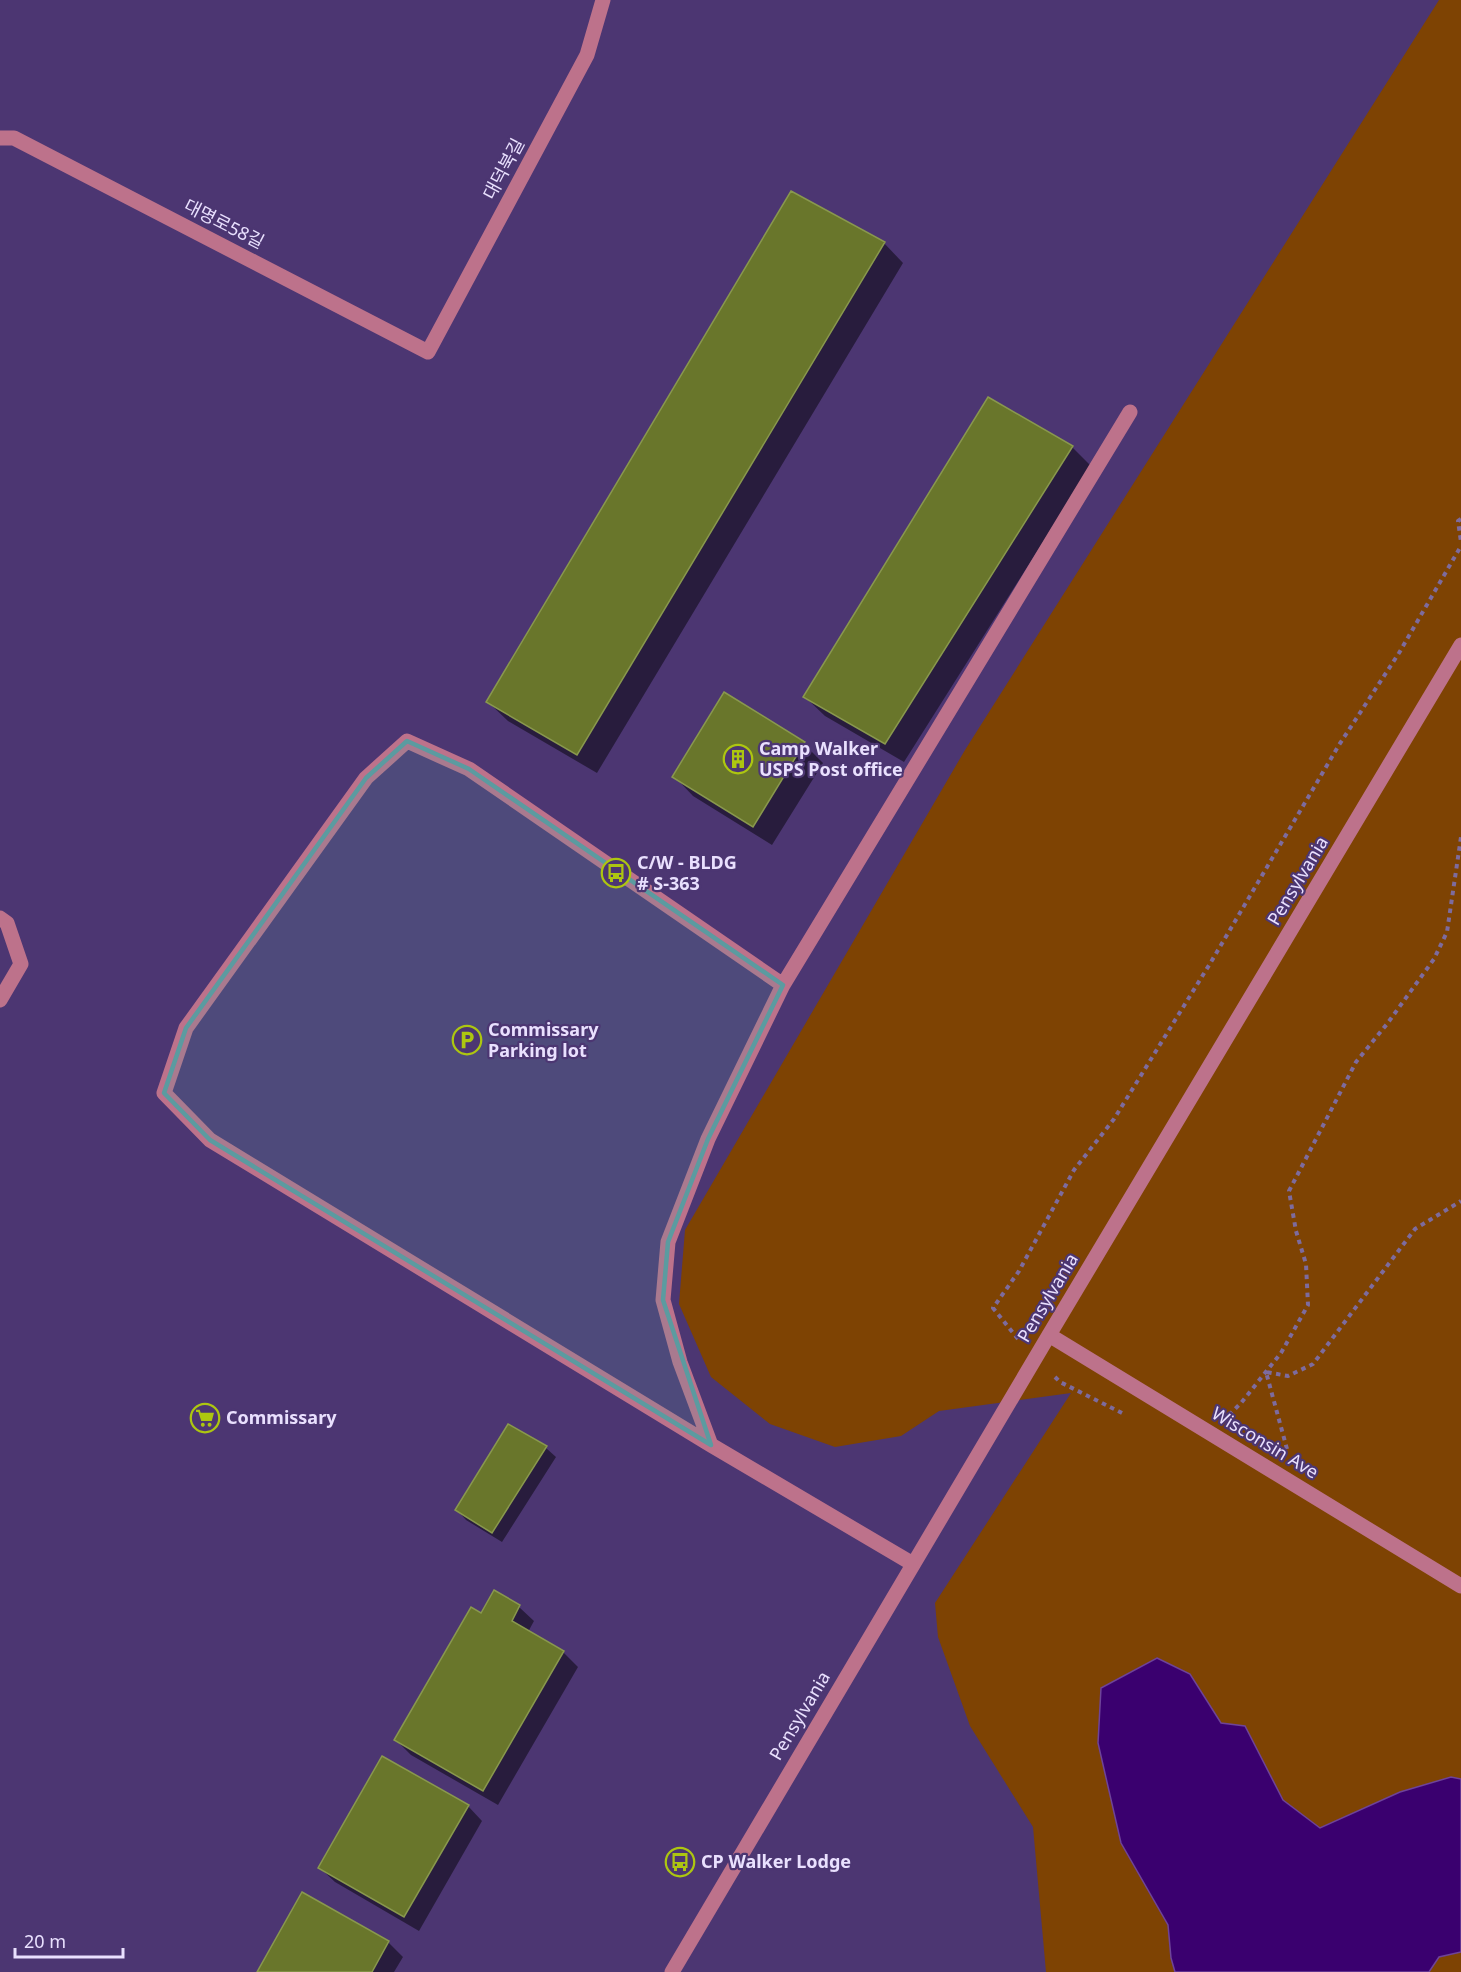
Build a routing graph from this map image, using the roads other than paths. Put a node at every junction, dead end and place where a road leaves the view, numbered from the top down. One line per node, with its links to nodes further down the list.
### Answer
1 (603, 0): 3 (street, 대덕북길)
2 (0, 138): 3 (street, 대명로58길)
3 (428, 352)
4 (1130, 412): 7 (street)
5 (1461, 645): 9 (street, Pensylvania)
6 (0, 918): 8 (street)
7 (783, 985): 10 (street); 10 (street)
8 (0, 1000)
9 (1049, 1335): 11 (street, Pensylvania); 12 (street, Wisconsin Ave)
10 (711, 1445): 11 (street)
11 (913, 1564): 13 (street, Pensylvania)
12 (1461, 1586)
13 (672, 1972)

